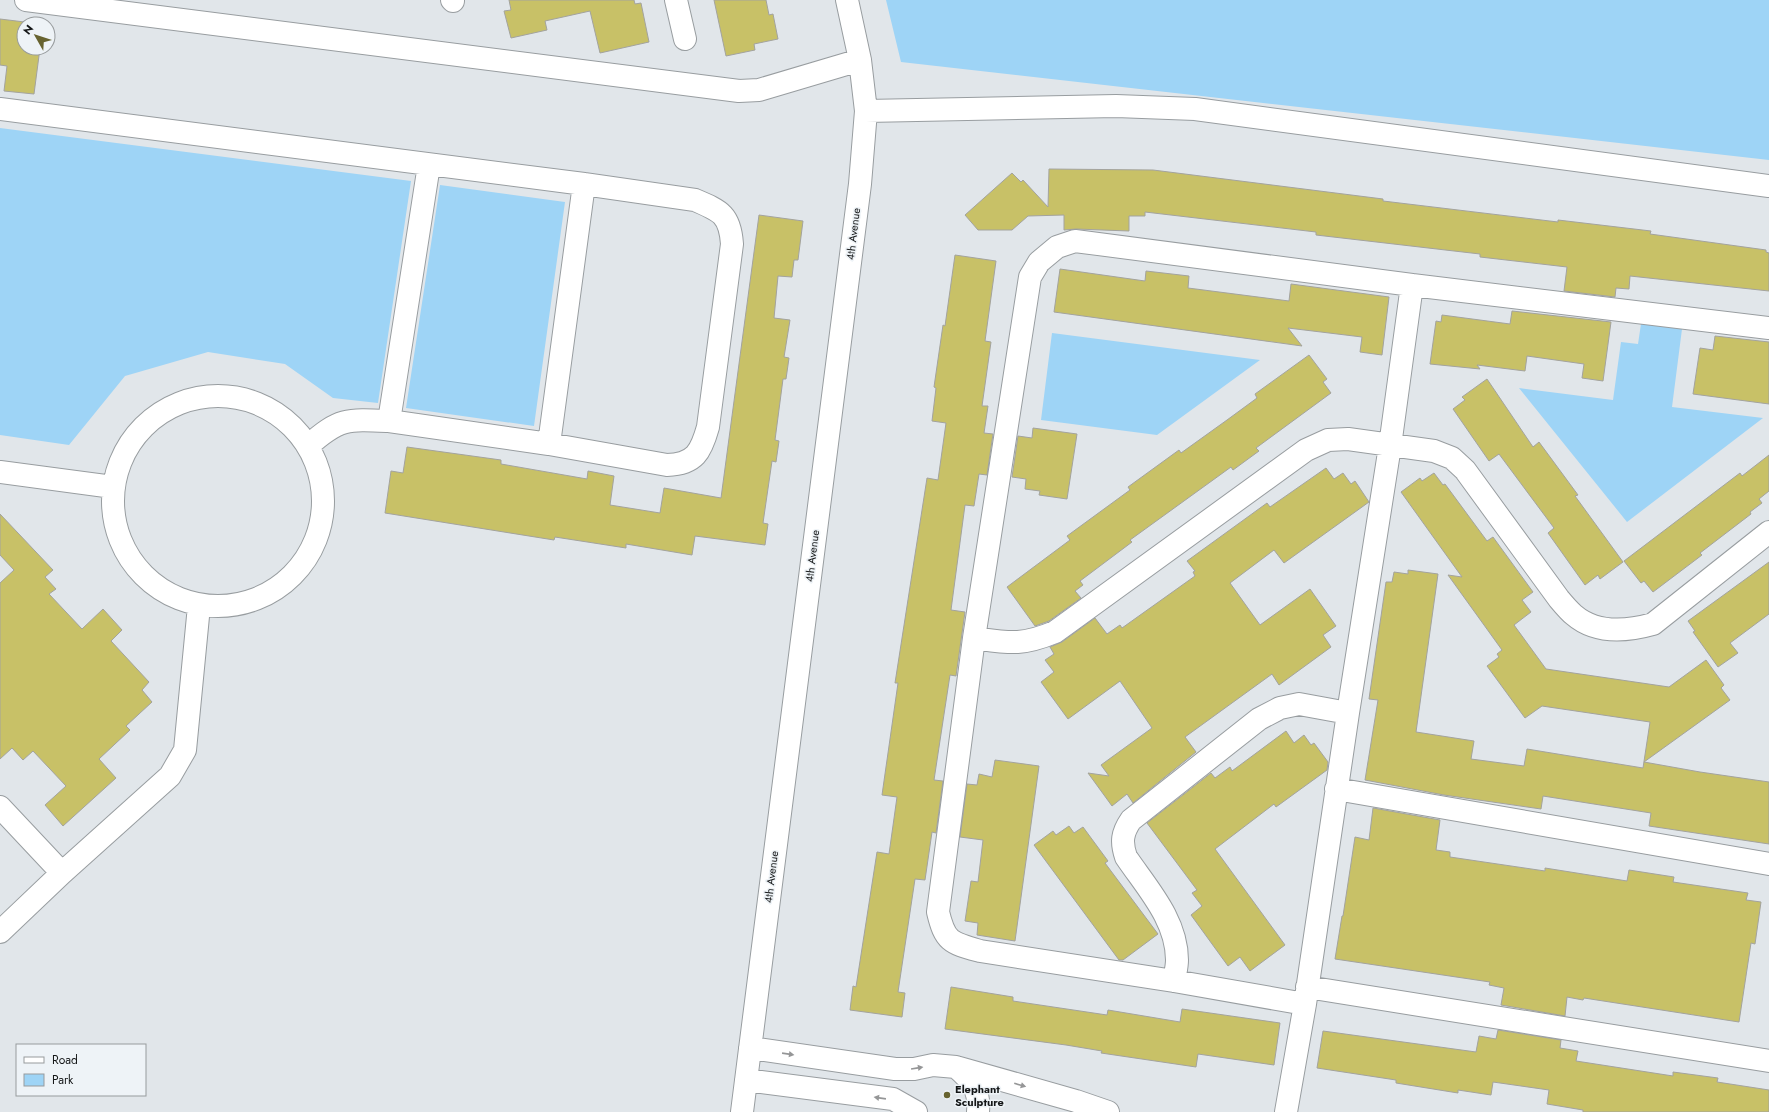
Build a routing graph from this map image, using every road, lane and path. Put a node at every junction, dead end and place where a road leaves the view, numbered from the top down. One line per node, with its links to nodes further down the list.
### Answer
1 (26, 0): 5 (street)
2 (676, 0): 4 (street)
3 (847, 0): 5 (street, 4th Avenue)
4 (685, 39)
5 (860, 60): 7 (street, 4th Avenue)
6 (0, 109): 8 (street)
7 (866, 111): 10 (street); 30 (street, 4th Avenue)
8 (429, 165): 9 (street); 13 (street)
9 (584, 184): 14 (street); 14 (street)
10 (1769, 186)
11 (1412, 285): 12 (street); 16 (street); 21 (street)
12 (1769, 328)
13 (389, 421): 14 (street); 15 (street)
14 (549, 444)
15 (308, 446): 18 (street); 20 (street)
16 (1390, 446): 19 (street); 21 (street); 22 (street)
17 (0, 472): 18 (street)
18 (113, 487): 20 (street)
19 (1769, 532)
20 (199, 606): 26 (street)
21 (974, 638): 28 (street)
22 (1348, 713): 23 (street); 28 (street)
23 (1336, 789): 25 (street); 29 (street)
24 (0, 807): 26 (street)
25 (1769, 864)
26 (62, 873): 27 (street)
27 (0, 932)
28 (1174, 981): 29 (street)
29 (1306, 995): 31 (street); 38 (street)
30 (750, 1048): 32 (street, one-way to 32); 33 (street, 4th Avenue)
31 (1769, 1061)
32 (956, 1067): 36 (street); 37 (street, one-way to 37)
33 (746, 1080): 34 (street, 4th Avenue); 35 (street, one-way to 33)
34 (742, 1112)
35 (916, 1112)
36 (978, 1112)
37 (1108, 1112)
38 (1286, 1112)

